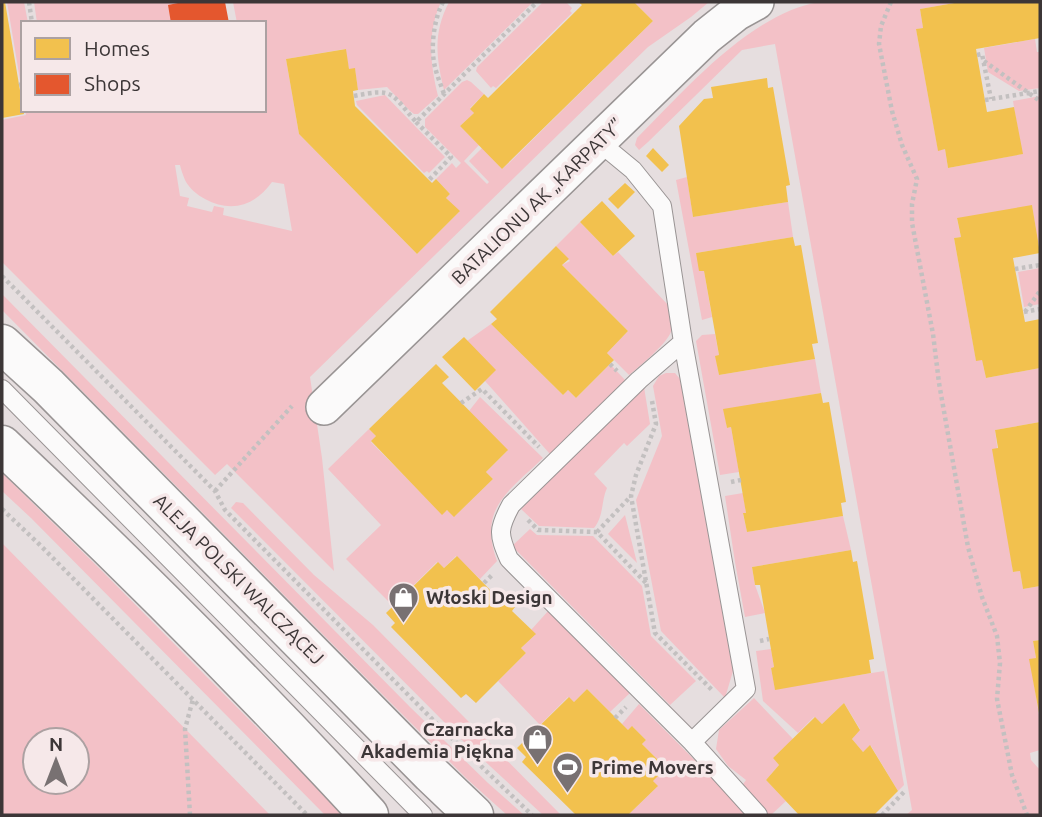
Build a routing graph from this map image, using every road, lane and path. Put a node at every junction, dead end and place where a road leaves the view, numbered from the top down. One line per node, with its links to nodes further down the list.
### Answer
1 (29, 2): 6 (path)
2 (443, 2): 11 (path)
3 (537, 2): 11 (path)
4 (756, 2): 15 (street, BATALIONU AK „KARPATY”)
5 (891, 2): 48 (path)
6 (32, 21)
7 (976, 55): 8 (path)
8 (984, 61): 10 (path); 10 (path)
9 (1040, 91): 10 (path)
10 (1030, 93): 13 (path)
11 (444, 94): 14 (path)
12 (354, 96): 14 (path)
13 (1040, 101)
14 (416, 122): 16 (path)
15 (599, 142): 22 (lane); 27 (street, BATALIONU AK „KARPATY”)
16 (429, 180)
17 (1040, 265): 18 (path)
18 (1015, 269)
19 (2, 276): 30 (path)
20 (1040, 290): 21 (path)
21 (1040, 309)
22 (683, 342): 24 (lane); 37 (lane)
23 (2, 344): 44 (main road, ALEJA POLSKI WALCZĄCEJ)
24 (648, 373): 29 (lane); 31 (path)
25 (2, 389): 43 (lane)
26 (461, 403): 29 (path)
27 (310, 404): 30 (path)
28 (2, 445): 42 (main road)
29 (554, 463): 32 (lane)
30 (215, 491): 45 (path)
31 (631, 496): 34 (path); 35 (path)
32 (511, 505): 34 (path); 38 (lane)
33 (2, 509): 36 (path)
34 (597, 532): 35 (path)
35 (647, 584): 37 (path)
36 (193, 699): 40 (path); 41 (path)
37 (729, 706): 38 (lane)
38 (692, 742): 46 (lane)
39 (905, 792): 47 (path)
40 (190, 815)
41 (307, 815)
42 (369, 815)
43 (423, 815)
44 (474, 815)
45 (532, 815)
46 (758, 815)
47 (882, 815)
48 (1027, 815)

